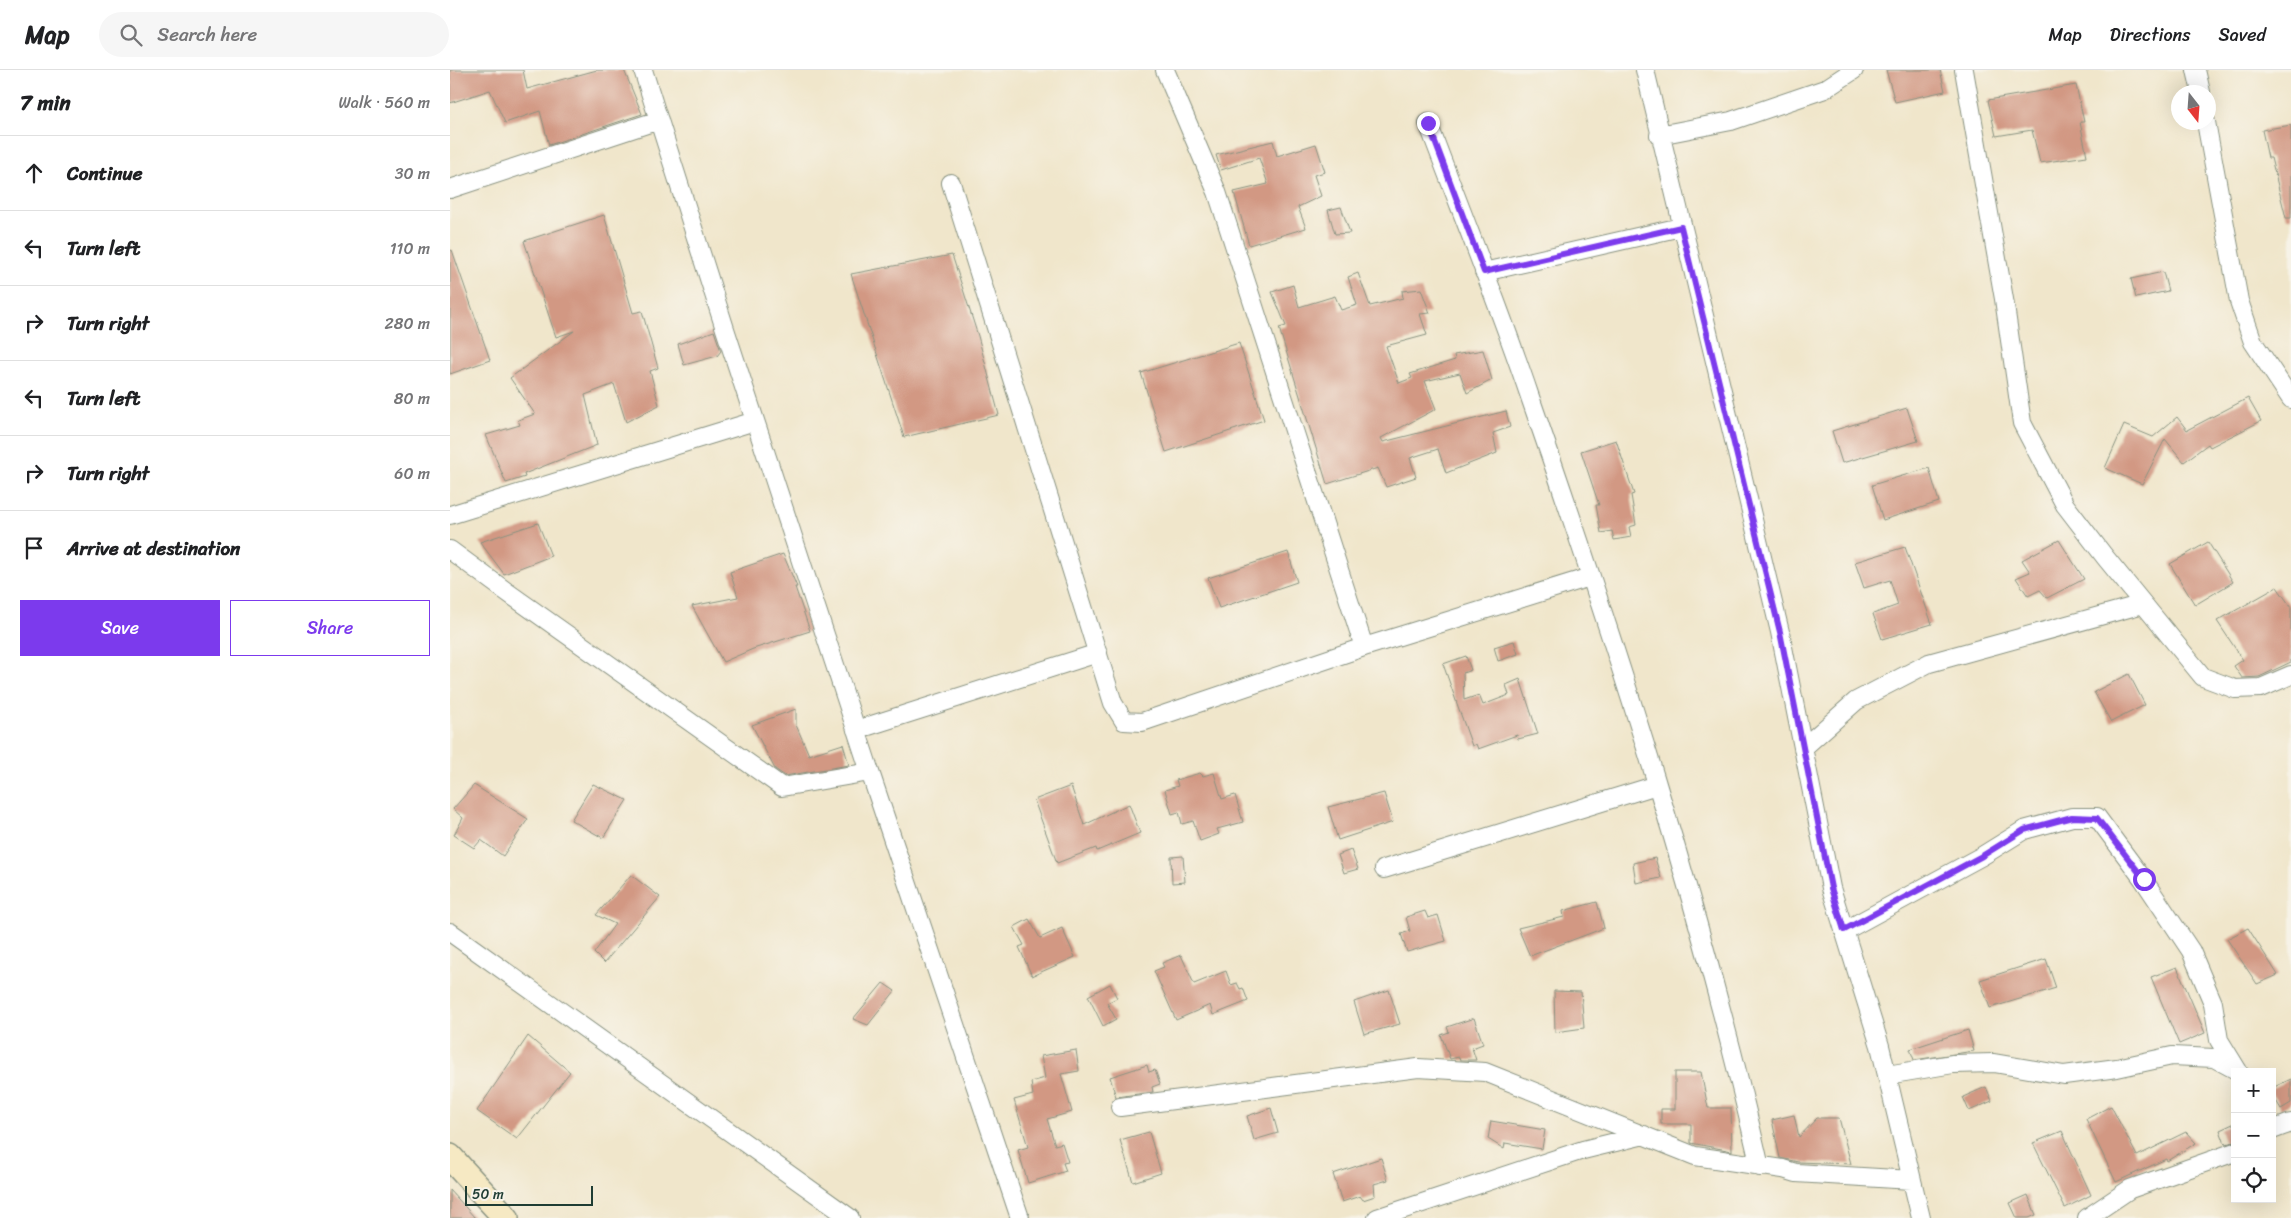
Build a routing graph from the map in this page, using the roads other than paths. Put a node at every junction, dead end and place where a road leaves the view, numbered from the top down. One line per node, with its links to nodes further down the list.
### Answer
1 (643, 70): 8 (street)
2 (1165, 70): 22 (street)
3 (1645, 70): 11 (street)
4 (1854, 70): 11 (street)
5 (1964, 70): 21 (street)
6 (2196, 70): 7 (street)
7 (2199, 85)
8 (659, 120): 13 (street); 17 (street)
9 (1428, 123): 15 (street)
10 (2208, 130): 16 (street)
11 (1658, 134): 14 (street)
12 (951, 183): 23 (street)
13 (450, 189)
14 (1681, 227): 15 (street); 26 (street)
15 (1484, 272): 20 (street)
16 (2291, 399)
17 (755, 420): 18 (street); 25 (street)
18 (450, 515)
19 (450, 550): 27 (street)
20 (1590, 577): 22 (street); 28 (street)
21 (2144, 604): 24 (street); 26 (street)
22 (1364, 647): 23 (street)
23 (1098, 653): 25 (street)
24 (2291, 675)
25 (856, 730): 27 (street)
26 (1803, 748): 30 (street)
27 (870, 772): 43 (street)
28 (1657, 785): 29 (street); 39 (street)
29 (1384, 869)
30 (1844, 930): 33 (street); 34 (street)
31 (450, 932): 42 (street)
32 (2232, 1068): 34 (street)
33 (2236, 1068)
34 (1887, 1075): 40 (street)
35 (1120, 1107): 36 (street)
36 (1644, 1135): 39 (street); 44 (street)
37 (2231, 1153): 46 (street)
38 (450, 1157): 41 (main road)
39 (1760, 1167): 40 (street)
40 (1912, 1180): 45 (street)
41 (506, 1218)
42 (850, 1218)
43 (1020, 1218)
44 (1377, 1218)
45 (1921, 1218)
46 (2087, 1218)

